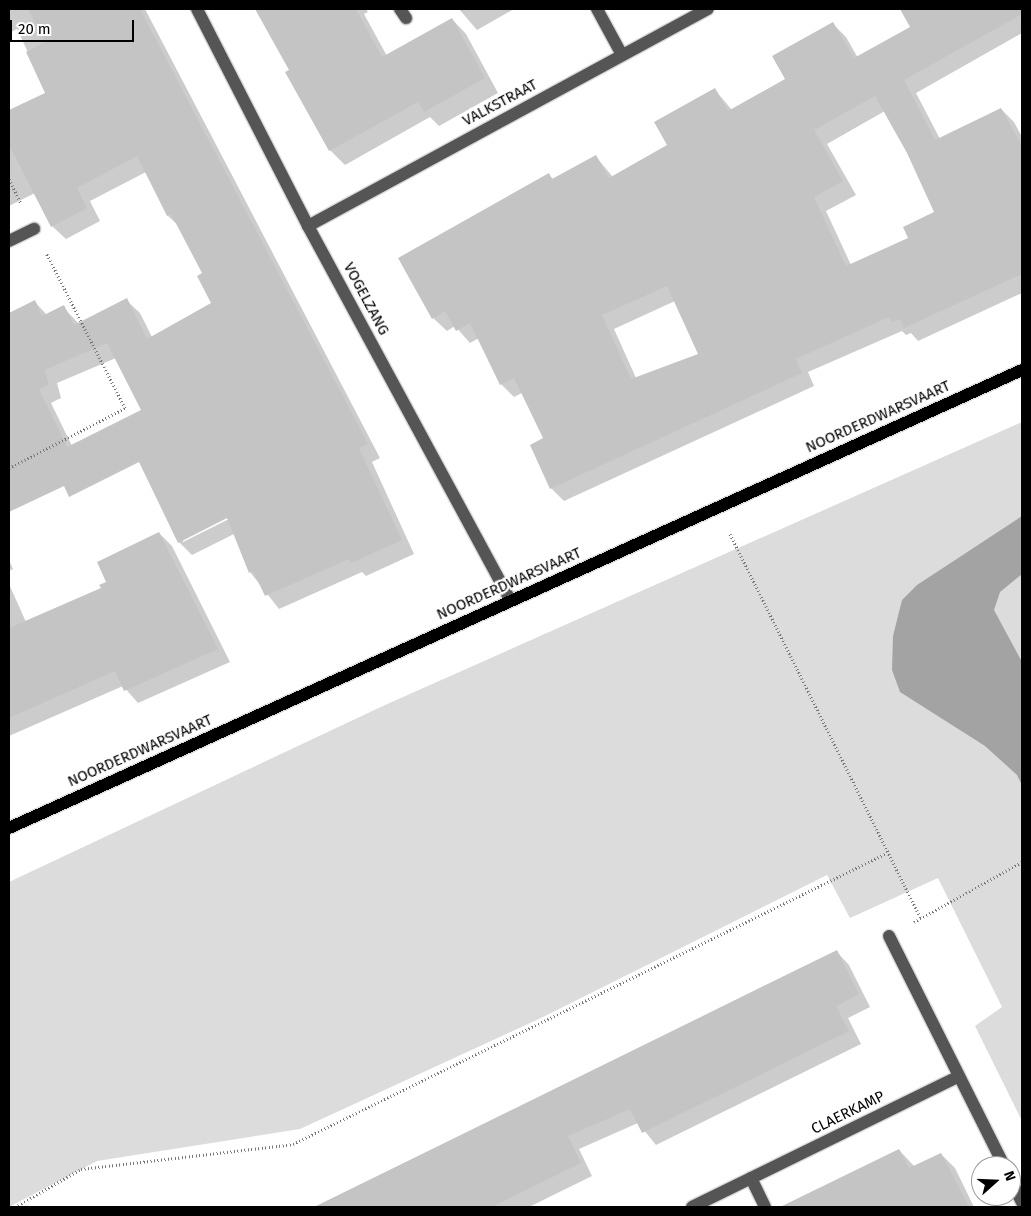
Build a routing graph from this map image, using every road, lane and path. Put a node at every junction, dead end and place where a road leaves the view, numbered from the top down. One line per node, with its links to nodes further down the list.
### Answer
1 (197, 9): 6 (street, VOGELZANG)
2 (597, 9): 4 (street)
3 (708, 9): 4 (street, VALKSTRAAT)
4 (622, 56): 6 (street, VALKSTRAAT)
5 (9, 179): 7 (path)
6 (308, 226): 12 (street, VOGELZANG)
7 (34, 229): 8 (street); 10 (path)
8 (9, 241)
9 (1022, 370): 11 (main road, NOORDERDWARSVAART)
10 (9, 468)
11 (717, 508): 12 (main road, NOORDERDWARSVAART); 14 (path)
12 (511, 601): 13 (main road, NOORDERDWARSVAART)
13 (9, 828)
14 (887, 853): 15 (path); 20 (path)
15 (1022, 862)
16 (889, 936): 17 (street)
17 (959, 1076): 18 (street); 19 (street, CLAERKAMP)
18 (999, 1156)
19 (751, 1178): 21 (street, CLAERKAMP); 22 (street)
20 (16, 1207)
21 (692, 1207)
22 (765, 1207)

